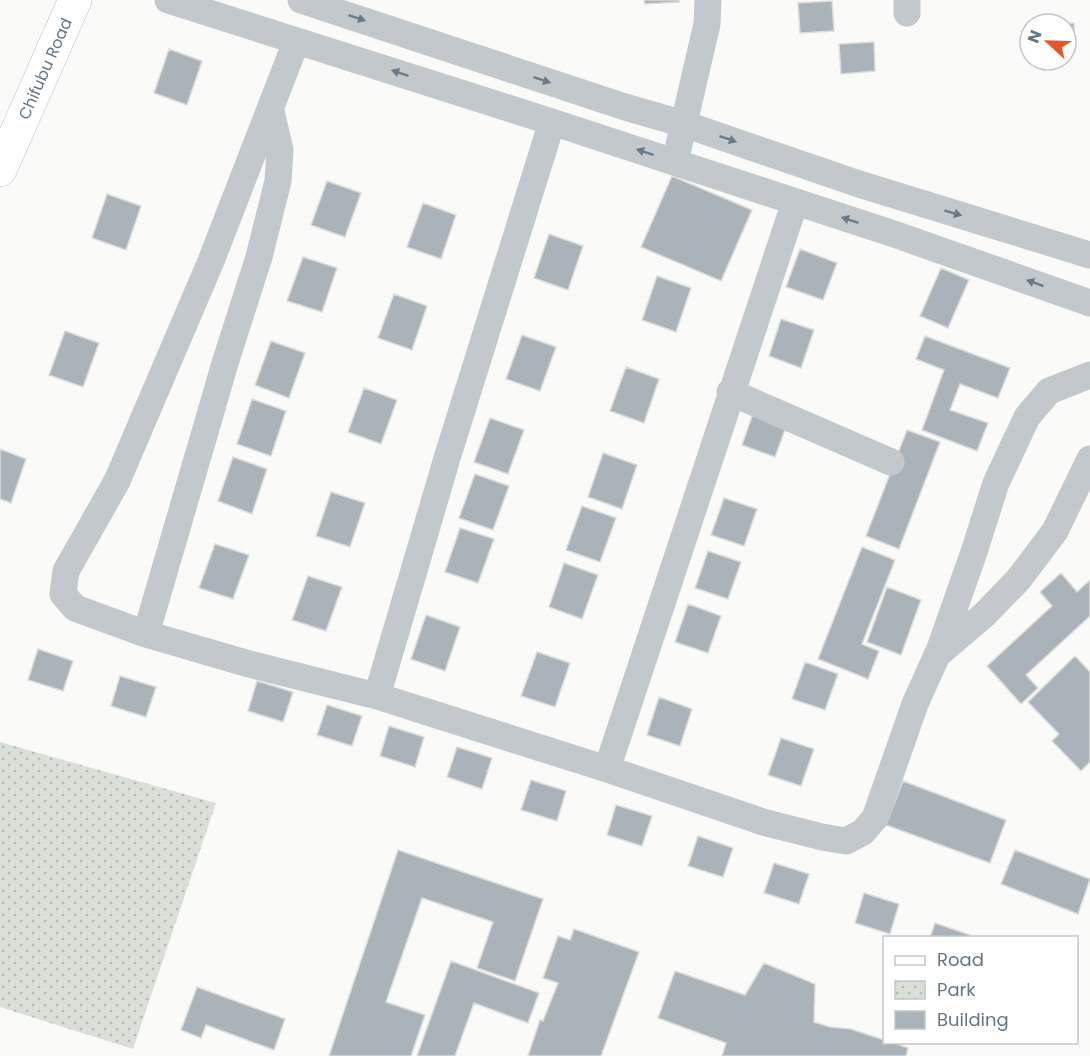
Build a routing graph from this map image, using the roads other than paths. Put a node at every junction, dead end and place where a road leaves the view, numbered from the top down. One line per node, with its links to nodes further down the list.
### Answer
1 (75, 0): 12 (main road, Chifubu Road)
2 (168, 0): 5 (street)
3 (301, 0): 6 (street, one-way to 6)
4 (708, 0): 10 (street)
5 (296, 42): 7 (street, one-way to 5); 8 (street)
6 (456, 51): 7 (street); 10 (street, one-way to 10)
7 (446, 88): 9 (street)
8 (271, 111): 22 (street); 22 (street)
9 (552, 122): 11 (street, one-way to 9); 24 (street)
10 (684, 124): 11 (street); 13 (street, one-way to 13)
11 (675, 162): 14 (street)
12 (0, 170)
13 (906, 199): 15 (street); 16 (street, one-way to 16)
14 (795, 202): 15 (street, one-way to 14); 19 (street)
15 (894, 234): 17 (street, one-way to 15)
16 (1090, 255)
17 (1090, 303)
18 (1090, 375): 23 (street)
19 (730, 392): 21 (street); 25 (street)
20 (1090, 459): 23 (street)
21 (891, 462)
22 (146, 634): 24 (street)
23 (937, 655): 25 (street)
24 (377, 696): 25 (street)
25 (607, 769)

